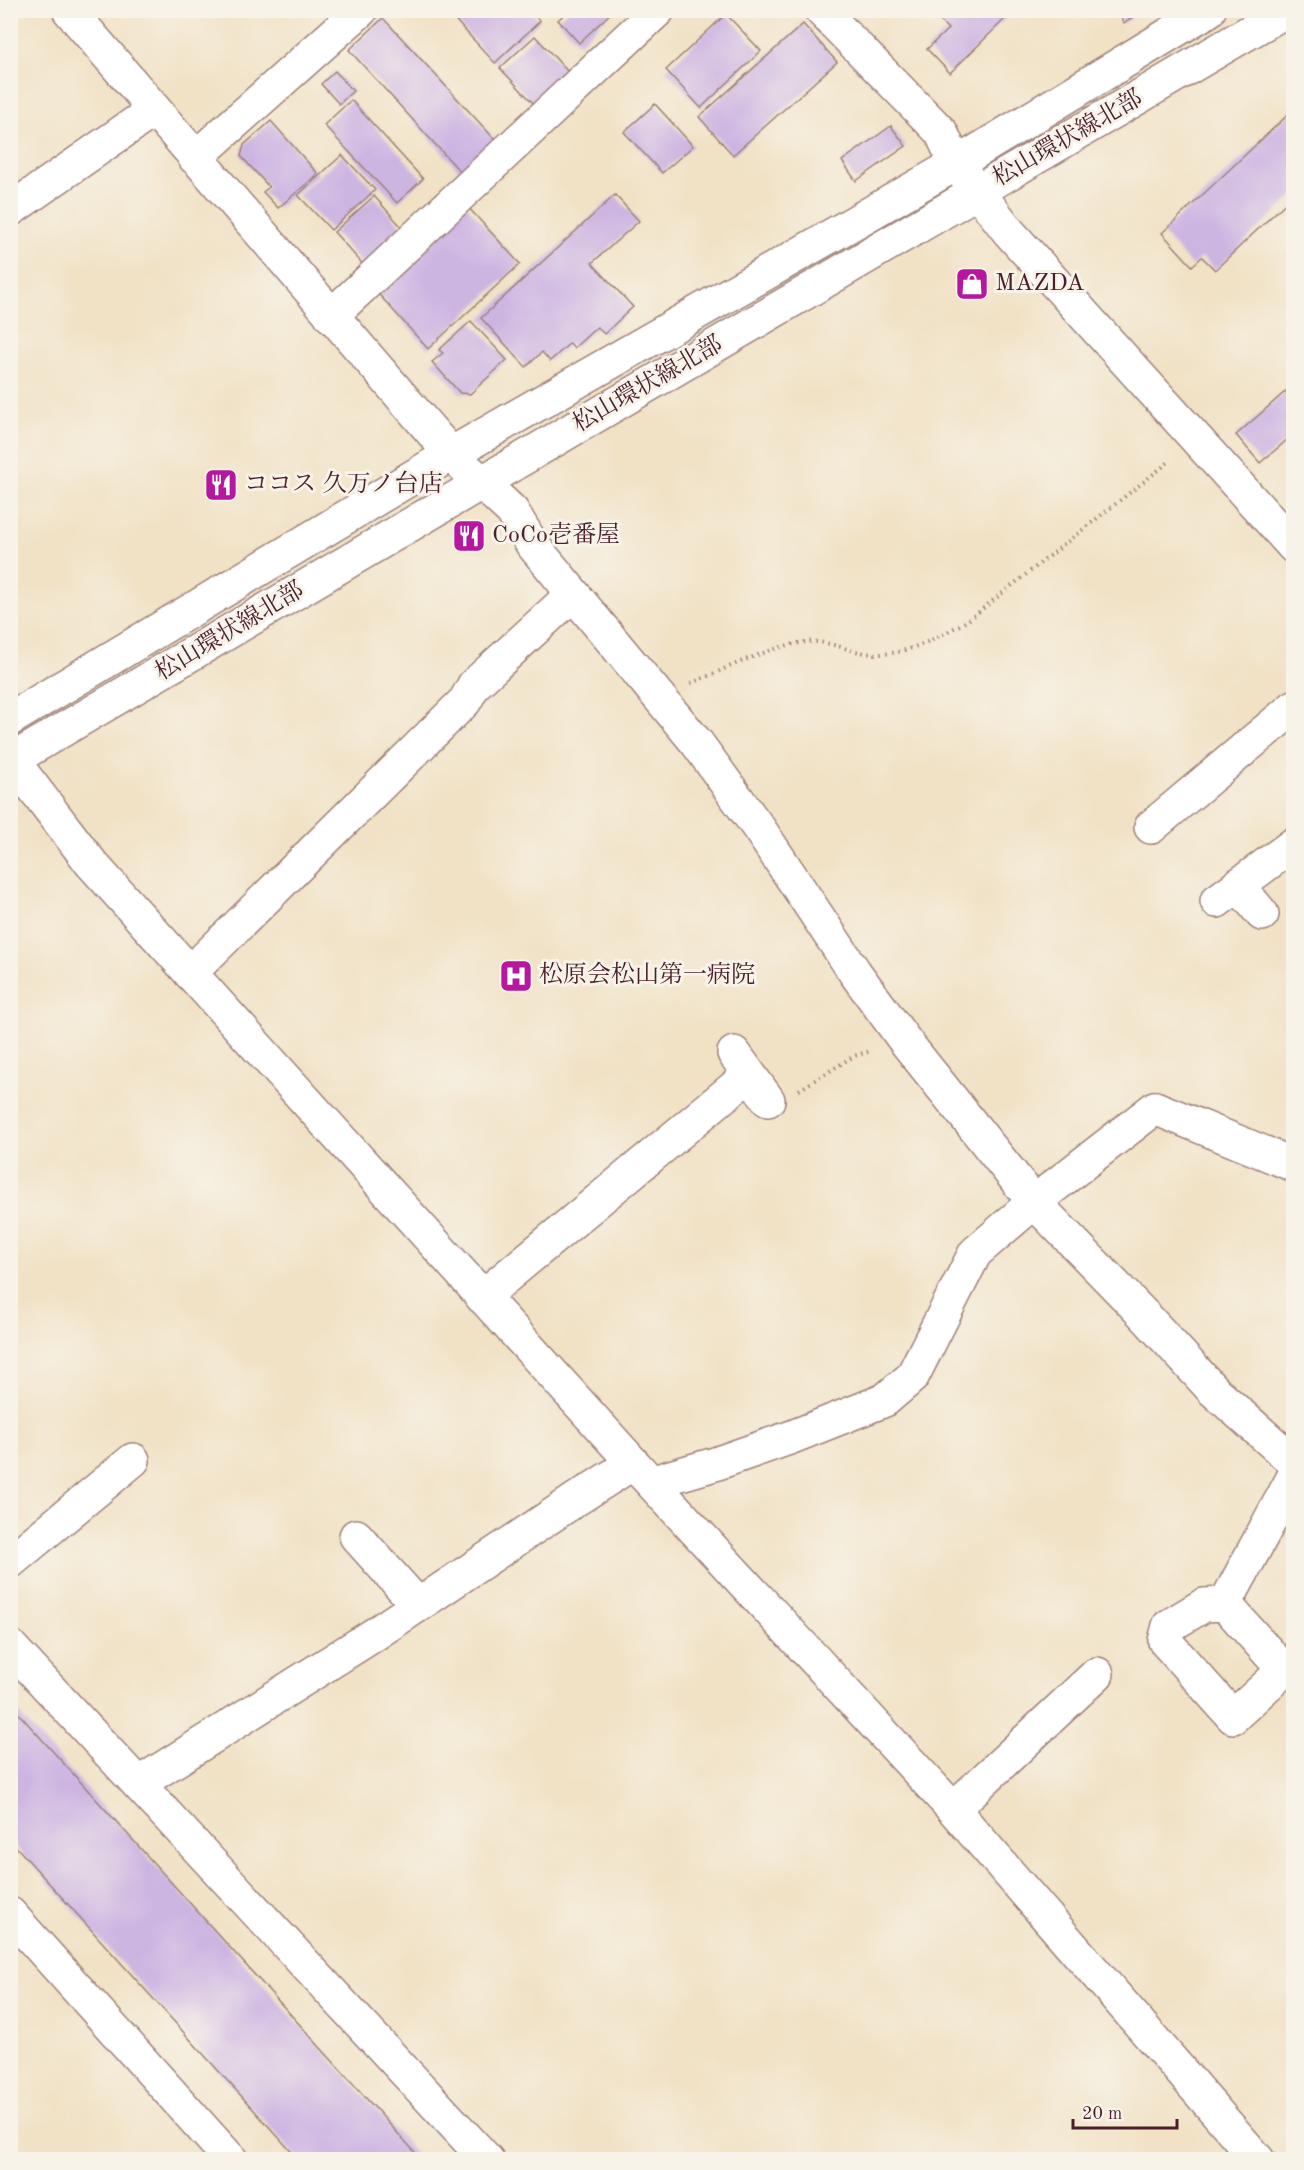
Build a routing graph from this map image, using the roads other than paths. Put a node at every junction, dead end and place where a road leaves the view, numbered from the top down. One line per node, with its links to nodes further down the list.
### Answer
1 (69, 10): 7 (street)
2 (361, 10): 8 (street)
3 (658, 10): 12 (street)
4 (821, 10): 9 (street)
5 (1209, 10): 9 (street, 松山環状線北部)
6 (1287, 10): 10 (street, 松山環状線北部)
7 (154, 110): 8 (street); 11 (street)
8 (195, 158): 12 (street)
9 (956, 164): 10 (street); 13 (street, 松山環状線北部)
10 (978, 192): 14 (street, 松山環状線北部); 15 (street)
11 (10, 210)
12 (331, 316): 13 (street)
13 (451, 454): 14 (street); 18 (street, 松山環状線北部)
14 (481, 483): 16 (street); 19 (street, 松山環状線北部)
15 (1293, 547)
16 (573, 594): 23 (street); 26 (street)
17 (1293, 707): 20 (street)
18 (10, 719)
19 (12, 759): 23 (street)
20 (1151, 827)
21 (1293, 844): 22 (street)
22 (1262, 914)
23 (190, 973): 27 (street)
24 (762, 1080): 27 (street)
25 (1293, 1165): 26 (street)
26 (1034, 1202): 29 (street); 30 (street)
27 (482, 1297): 30 (street)
28 (133, 1460): 33 (street)
29 (1293, 1462)
30 (643, 1473): 35 (street); 39 (street)
31 (1293, 1476): 34 (street)
32 (356, 1536): 35 (street)
33 (10, 1562)
34 (1225, 1604)
35 (418, 1605): 38 (street)
36 (10, 1646): 38 (street)
37 (1097, 1674): 39 (street)
38 (138, 1784): 42 (street)
39 (952, 1809): 43 (street)
40 (10, 1914): 41 (street)
41 (231, 2160)
42 (487, 2160)
43 (1258, 2160)

